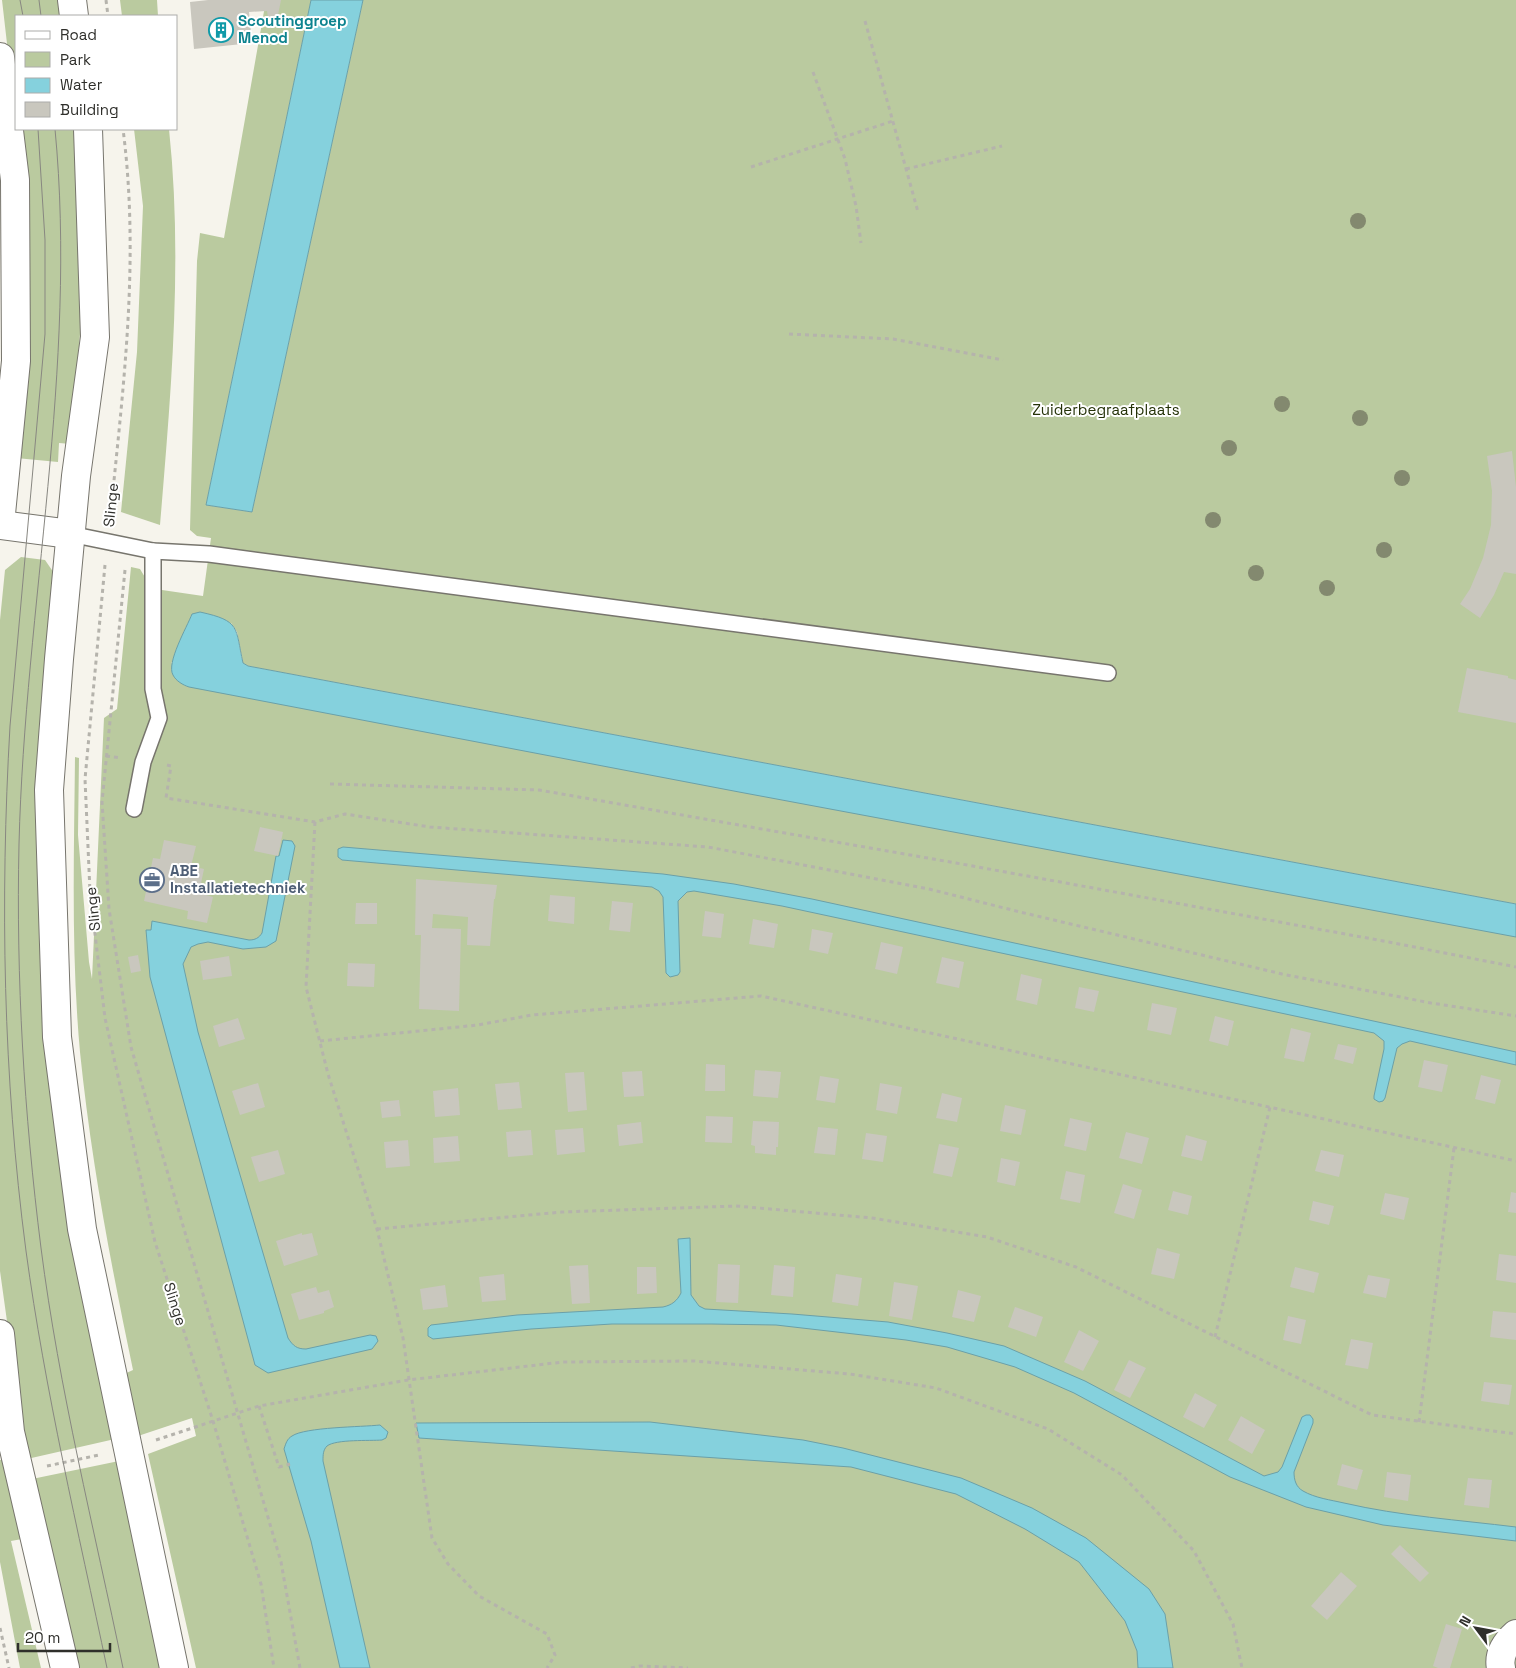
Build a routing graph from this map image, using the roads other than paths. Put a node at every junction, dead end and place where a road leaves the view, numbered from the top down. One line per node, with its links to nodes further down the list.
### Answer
1 (72, 0): 2 (main road)
2 (74, 15)
3 (0, 57): 5 (main road)
4 (88, 130): 6 (main road)
5 (0, 524): 6 (main road)
6 (70, 534): 7 (lane); 14 (main road)
7 (153, 551): 8 (lane); 9 (lane)
8 (1108, 672)
9 (134, 809)
10 (0, 1334): 11 (main road)
11 (5, 1433): 13 (main road)
12 (1516, 1634): 15 (main road)
13 (65, 1668)
14 (174, 1668)
15 (1501, 1668)

